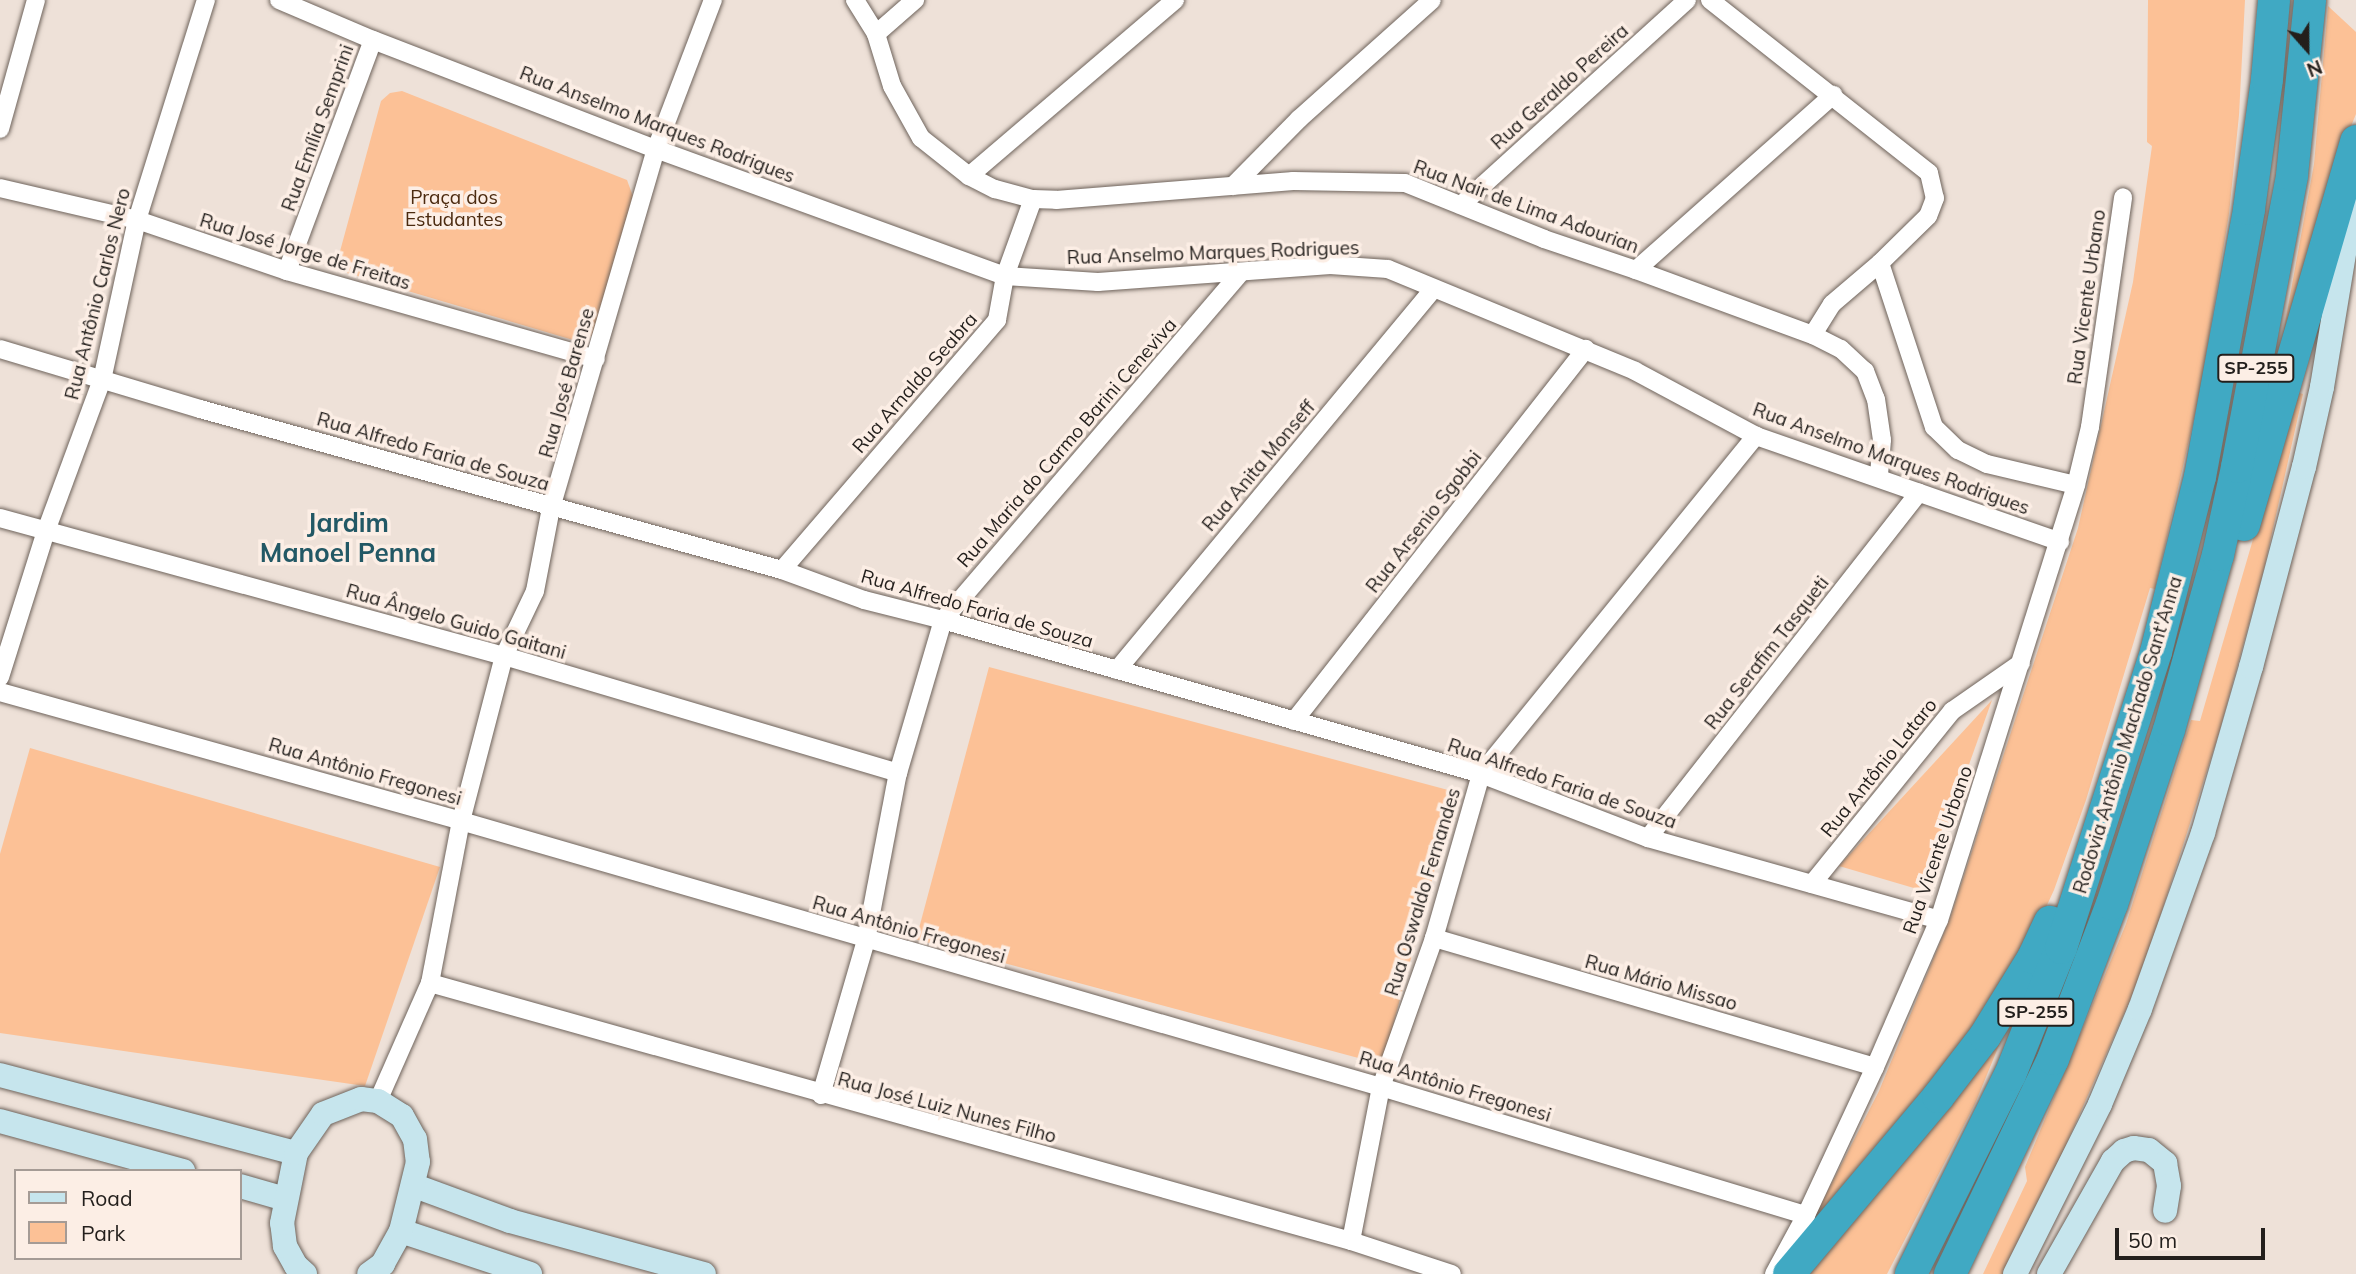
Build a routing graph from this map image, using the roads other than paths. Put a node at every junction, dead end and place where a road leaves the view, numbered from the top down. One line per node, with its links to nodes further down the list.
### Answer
1 (36, 0): 17 (street)
2 (206, 0): 27 (street, Rua Antônio Carlos Nero)
3 (279, 0): 15 (street, Rua Anselmo Marques Rodrigues)
4 (713, 0): 19 (street, Rua José Barense)
5 (855, 0): 14 (street, Rua Nair de Lima Adourian)
6 (915, 0): 14 (street)
7 (1175, 0): 20 (street)
8 (1432, 0): 21 (street)
9 (1687, 0): 25 (street, Rua Geraldo Pereira)
10 (1710, 0): 16 (street)
11 (2255, 0): 26 (highway)
12 (2274, 0): 26 (highway, Rodovia Antônio Machado Sant'Anna / SP-255)
13 (2310, 0): 55 (highway, Rodovia Antônio Machado Sant'Anna / SP-255)
14 (876, 34): 20 (street, Rua Nair de Lima Adourian)
15 (373, 40): 19 (street, Rua Anselmo Marques Rodrigues); 30 (street, Rua Emília Semprini)
16 (1833, 95): 28 (street); 29 (street)
17 (0, 128)
18 (2354, 145): 55 (highway); 92 (main road)
19 (656, 149): 32 (street, Rua Anselmo Marques Rodrigues); 37 (street, Rua José Barense)
20 (969, 176): 24 (street, Rua Nair de Lima Adourian)
21 (1233, 186): 24 (street, Rua Nair de Lima Adourian); 25 (street, Rua Nair de Lima Adourian)
22 (0, 188): 27 (street, Rua José Jorge de Freitas)
23 (2123, 197): 41 (street, Rua Vicente Urbano)
24 (1033, 199): 32 (street, Rua Arnaldo Seabra)
25 (1461, 205): 29 (street, Rua Nair de Lima Adourian)
26 (2249, 209): 56 (highway, Rodovia Antônio Machado Sant'Anna / SP-255)
27 (137, 220): 30 (street, Rua José Jorge de Freitas); 38 (street, Rua Antônio Carlos Nero)
28 (1881, 263): 34 (street); 41 (street)
29 (1636, 270): 34 (street, Rua Nair de Lima Adourian)
30 (287, 271): 37 (street, Rua José Jorge de Freitas)
31 (1241, 272): 32 (street, Rua Anselmo Marques Rodrigues); 33 (street, Rua Anselmo Marques Rodrigues); 48 (street, Rua Maria do Carmo Barini Ceneviva)
32 (1005, 276): 47 (street, Rua Arnaldo Seabra)
33 (1433, 289): 36 (street, Rua Anselmo Marques Rodrigues); 51 (street, Rua Anita Monseff)
34 (1813, 335): 40 (street, Rua Nair de Lima Adourian)
35 (0, 349): 38 (street, Rua Alfredo Faria de Souza)
36 (1586, 349): 39 (street, Rua Anselmo Marques Rodrigues); 54 (street, Rua Arsenio Sgobbi)
37 (596, 359): 43 (street, Rua José Barense)
38 (103, 380): 43 (street, Rua Alfredo Faria de Souza); 45 (street, Rua Antônio Carlos Nero)
39 (1756, 436): 40 (street, Rua Anselmo Marques Rodrigues); 58 (street, Rua Oswaldo Fernandes)
40 (1879, 476): 42 (street, Rua Anselmo Marques Rodrigues)
41 (2076, 485): 46 (street, Rua Vicente Urbano)
42 (1919, 493): 46 (street, Rua Anselmo Marques Rodrigues); 60 (street, Rua Serafim Tasqueti)
43 (551, 508): 47 (street, Rua Alfredo Faria de Souza); 49 (street, Rua José Barense)
44 (0, 518): 45 (street, Rua Ângelo Guido Gaitani)
45 (46, 531): 49 (street, Rua Ângelo Guido Gaitani); 52 (street, Rua Antônio Carlos Nero)
46 (2060, 542): 50 (street, Rua Vicente Urbano)
47 (782, 570): 48 (street, Rua Alfredo Faria de Souza)
48 (943, 620): 51 (street, Rua Alfredo Faria de Souza); 57 (street, Rua Maria do Carmo Barini Ceneviva)
49 (504, 656): 57 (street, Rua Ângelo Guido Gaitani); 59 (street, Rua José Barense)
50 (2021, 663): 61 (street, Rua Antônio Lataro); 62 (street, Rua Vicente Urbano)
51 (1117, 670): 54 (street, Rua Alfredo Faria de Souza)
52 (0, 677)
53 (0, 692): 59 (street, Rua Antônio Fregonesi)
54 (1294, 721): 58 (street, Rua Alfredo Faria de Souza)
55 (2169, 730): 66 (highway, Rodovia Antônio Machado Sant'Anna / SP-255)
56 (2131, 738): 88 (highway); 89 (highway, Rodovia Antônio Machado Sant'Anna / SP-255)
57 (898, 773): 64 (street, Rua Maria do Carmo Barini Ceneviva)
58 (1481, 774): 60 (street, Rua Alfredo Faria de Souza); 63 (street, Rua Oswaldo Fernandes)
59 (461, 821): 64 (street, Rua Antônio Fregonesi); 65 (street, Rua José Barense)
60 (1648, 838): 61 (street, Rua Alfredo Faria de Souza)
61 (1812, 884): 62 (street, Rua Alfredo Faria de Souza)
62 (1939, 920): 67 (street, Rua Vicente Urbano)
63 (1434, 938): 67 (street, Rua Mário Missao); 69 (street, Rua Oswaldo Fernandes)
64 (866, 940): 69 (street, Rua Antônio Fregonesi); 70 (street, Rua Maria do Carmo Barini Ceneviva)
65 (430, 983): 70 (street, Rua José Luiz Nunes Filho); 71 (street, Rua José Barense)
66 (2053, 1059): 90 (highway, Rodovia Antônio Machado Sant'Anna / SP-255); 91 (highway)
67 (1875, 1067): 79 (street, Rua Vicente Urbano)
68 (0, 1075): 73 (main road)
69 (1381, 1087): 79 (street, Rua Antônio Fregonesi); 81 (street, Rua Oswaldo Fernandes)
70 (821, 1095): 81 (street, Rua José Luiz Nunes Filho)
71 (378, 1101): 73 (main road); 75 (main road)
72 (0, 1121): 74 (main road)
73 (296, 1153): 77 (main road)
74 (176, 1169)
75 (415, 1186): 80 (main road); 85 (main road)
76 (242, 1187): 77 (main road)
77 (285, 1199): 82 (main road)
78 (2165, 1211): 93 (main road)
79 (1806, 1215): 87 (street, Rua Vicente Urbano)
80 (401, 1231): 83 (main road); 84 (main road)
81 (1351, 1241): 86 (street, Rua José Luiz Nunes Filho)
82 (305, 1274)
83 (369, 1274)
84 (530, 1274)
85 (704, 1274)
86 (1452, 1274)
87 (1774, 1274)
88 (1789, 1274)
89 (1911, 1274)
90 (1950, 1274)
91 (1969, 1274)
92 (2015, 1274)
93 (2049, 1274)

